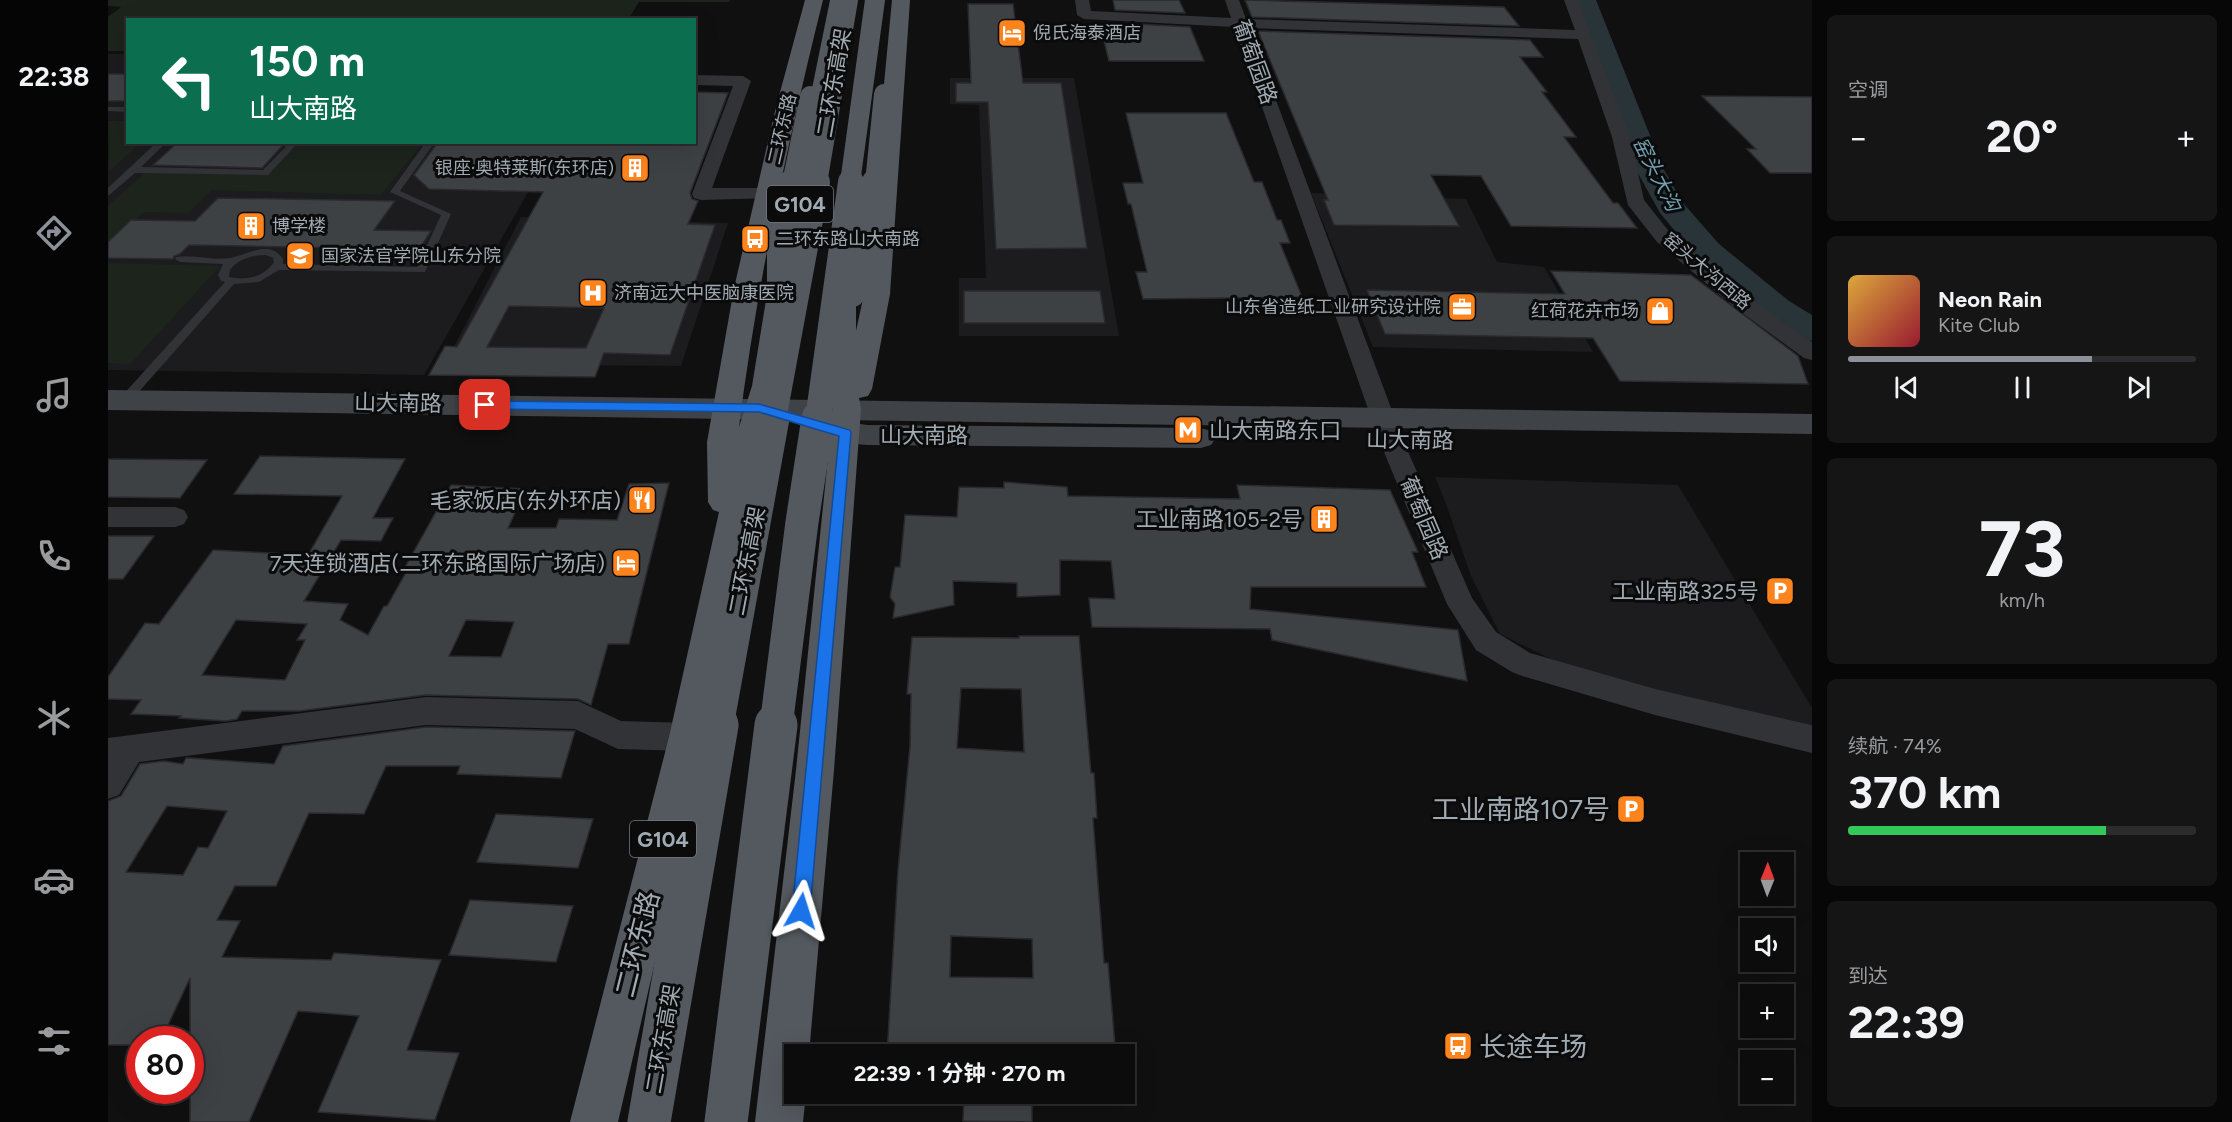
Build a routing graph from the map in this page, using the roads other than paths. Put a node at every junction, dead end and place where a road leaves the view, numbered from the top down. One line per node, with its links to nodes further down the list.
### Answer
1 (814, 0): 26 (highway, 二环东路)
2 (830, 0): 38 (highway, bridge)
3 (839, 0): 33 (highway, 二环东路 / G104)
4 (848, 0): 38 (highway, 二环东高架, bridge)
5 (875, 0): 40 (highway, 二环东高架, bridge)
6 (881, 0): 22 (highway, G104)
7 (894, 0): 40 (highway, bridge)
8 (901, 0): 20 (highway, G104)
9 (1082, 0): 12 (street)
10 (1232, 0): 12 (street, 葡萄园路)
11 (1570, 0): 13 (street, 窑头大沟西路)
12 (1241, 23): 13 (street); 41 (street, 葡萄园路)
13 (1583, 35): 36 (street, 窑头大沟西路)
14 (696, 80): 26 (street)
15 (108, 109): 16 (lane)
16 (126, 110)
17 (161, 144): 21 (lane)
18 (293, 144): 21 (lane)
19 (430, 144): 31 (lane)
20 (888, 147): 22 (highway); 34 (highway, G104)
21 (134, 170): 24 (lane)
22 (859, 174): 27 (highway, G104)
23 (108, 178): 24 (lane)
24 (124, 179): 25 (lane)
25 (108, 193)
26 (768, 194): 29 (highway, 二环东路)
27 (848, 253): 34 (highway); 40 (highway, G104)
28 (180, 259): 30 (lane)
29 (754, 259): 33 (highway); 35 (highway, 二环东路)
30 (233, 261): 31 (lane); 32 (lane)
31 (277, 267): 32 (lane)
32 (231, 282): 37 (lane)
33 (773, 291): 35 (highway, 二环东路); 38 (highway, 二环东路 / G104)
34 (877, 294): 40 (highway, G104)
35 (744, 308): 39 (highway, 二环东路)
36 (1812, 353)
37 (117, 400): 39 (main road, 山大南路)
38 (768, 404): 39 (main road, 山大南路); 40 (main road, 山大南路); 46 (highway, 二环东路 / G104); 52 (highway, 二环东高架, bridge)
39 (726, 408): 46 (highway, 二环东路 / G104)
40 (838, 415): 41 (main road, 山大南路); 43 (main road, 山大南路); 53 (highway, 二环东高架, bridge); 54 (highway, G104)
41 (1383, 418): 42 (main road, 山大南路); 48 (street, 葡萄园路)
42 (1812, 424)
43 (1812, 444)
44 (108, 517): 45 (street)
45 (175, 517)
46 (725, 555): 47 (highway, 二环东路 / G104)
47 (688, 737): 49 (street); 51 (highway, 二环东路 / G104)
48 (1812, 739)
49 (119, 751): 50 (street)
50 (108, 784)
51 (594, 1122)
52 (649, 1122)
53 (726, 1122)
54 (779, 1122)

